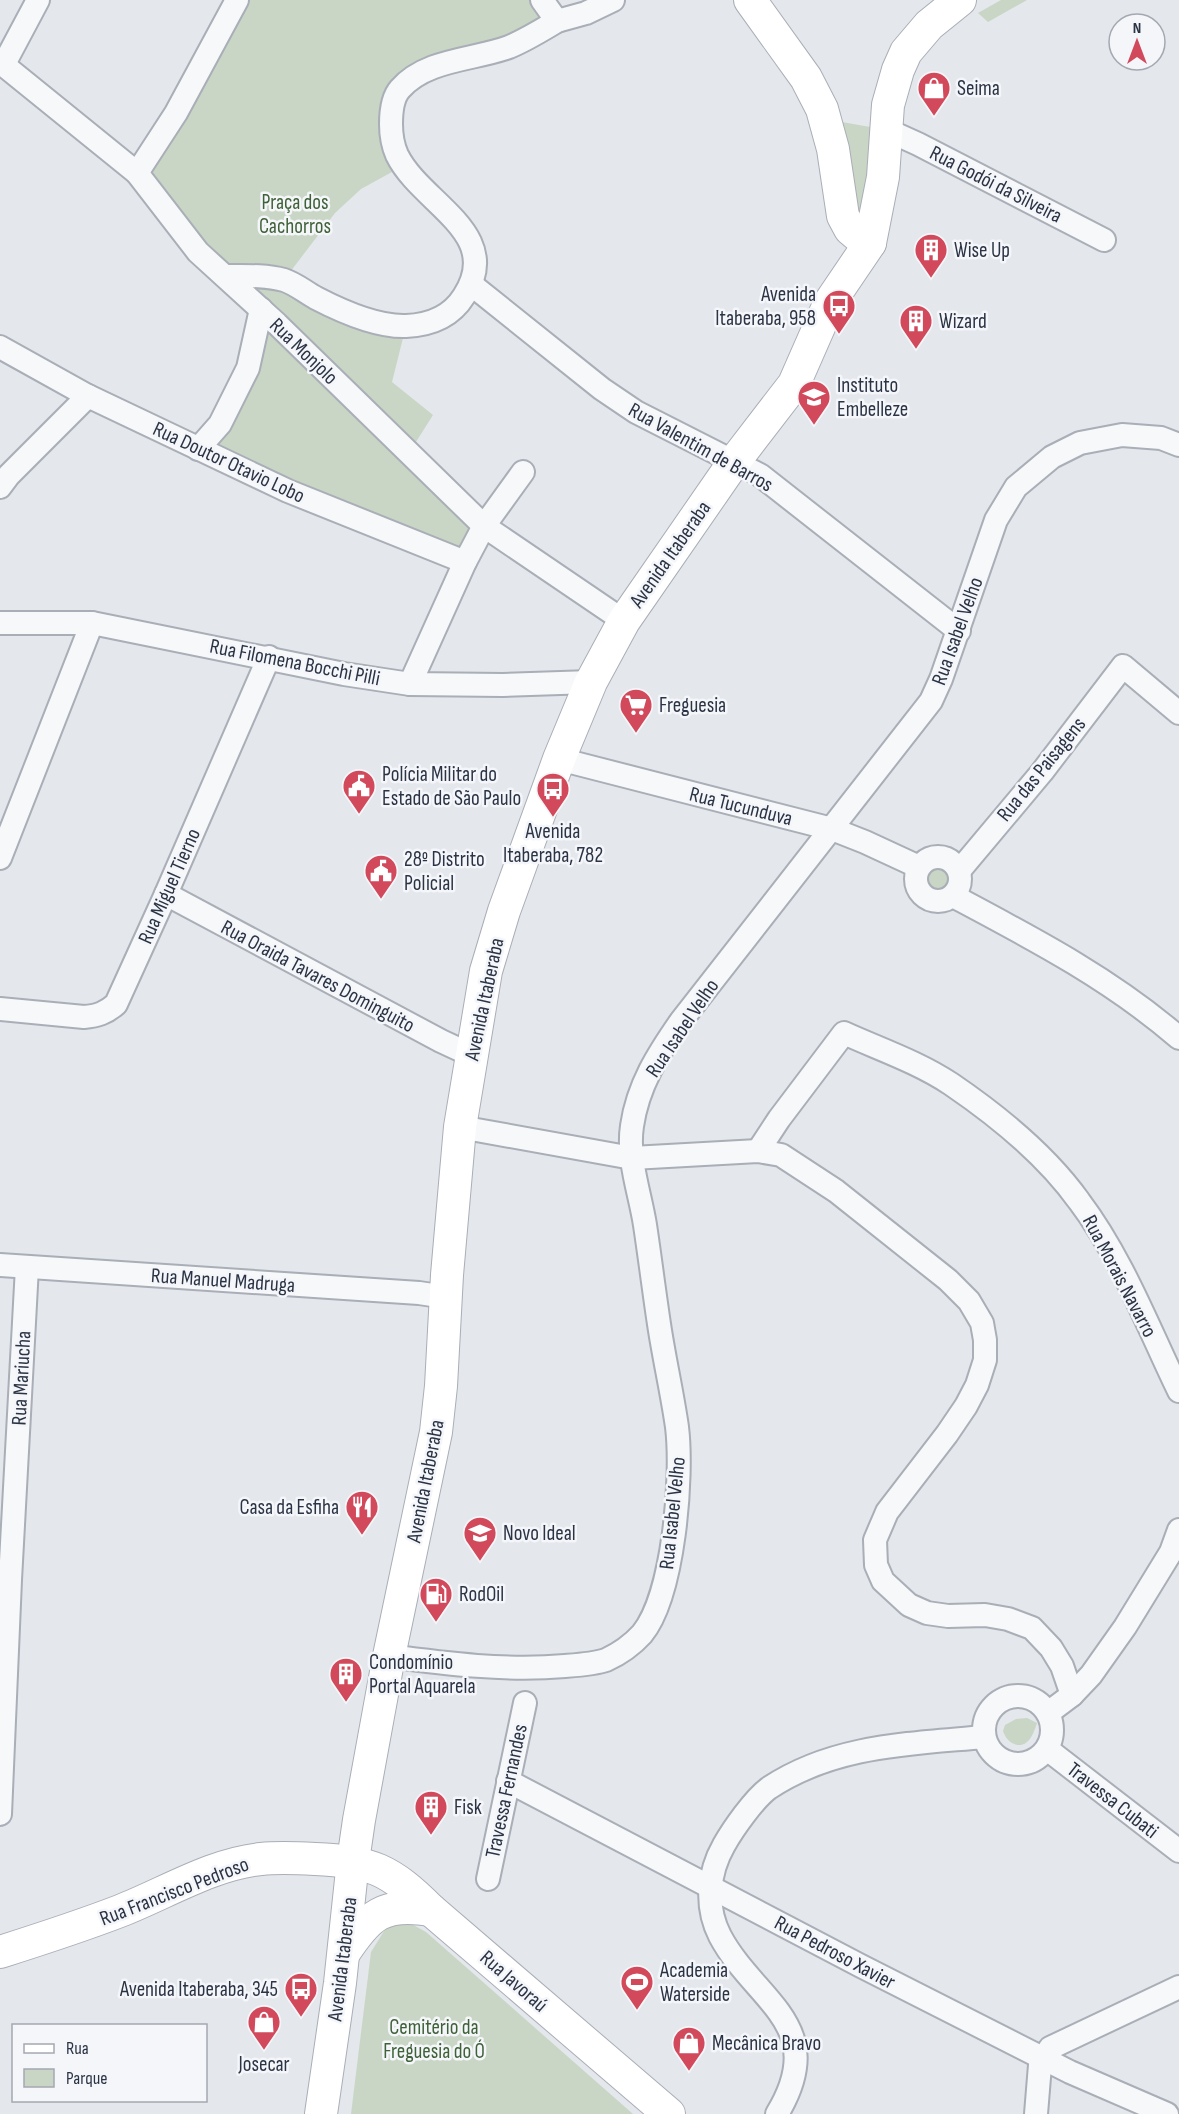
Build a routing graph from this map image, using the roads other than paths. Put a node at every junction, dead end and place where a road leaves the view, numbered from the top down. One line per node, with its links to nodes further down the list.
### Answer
1 (38, 0): 8 (street)
2 (237, 0): 10 (street)
3 (542, 0): 7 (street)
4 (613, 0): 7 (street)
5 (750, 0): 11 (main road)
6 (960, 0): 9 (main road, Avenida Itaberaba)
7 (557, 21): 15 (street)
8 (2, 63): 10 (street, Rua Monjolo)
9 (887, 130): 12 (street, Rua Godói da Silveira); 13 (main road, Avenida Itaberaba)
10 (137, 173): 14 (street, Rua Monjolo)
11 (843, 216): 13 (main road); 16 (main road)
12 (1104, 240)
13 (870, 243): 16 (main road, Avenida Itaberaba)
14 (225, 276): 15 (street); 17 (street, Rua Monjolo)
15 (472, 285): 22 (street, Rua Valentim de Barros)
16 (830, 302): 22 (main road, Avenida Itaberaba)
17 (261, 309): 21 (street); 25 (street, Rua Monjolo)
18 (0, 347): 19 (street, Rua Doutor Otavio Lobo)
19 (88, 396): 21 (street, Rua Doutor Otavio Lobo); 24 (street)
20 (1179, 445): 30 (street, Rua Isabel Velho)
21 (198, 449): 26 (street, Rua Doutor Otavio Lobo)
22 (734, 462): 27 (main road, Avenida Itaberaba); 30 (street, Rua Valentim de Barros)
23 (523, 472): 25 (street)
24 (0, 487)
25 (484, 526): 26 (street); 27 (street, Rua Monjolo)
26 (465, 562): 33 (street)
27 (624, 621): 32 (main road, Avenida Itaberaba)
28 (0, 623): 29 (street, Rua Filomena Bocchi Pilli)
29 (92, 624): 31 (street, Rua Filomena Bocchi Pilli); 37 (street)
30 (958, 632): 36 (street, Rua Isabel Velho)
31 (269, 657): 33 (street, Rua Filomena Bocchi Pilli); 40 (street, Rua Miguel Tierno)
32 (591, 682): 33 (street, Rua Filomena Bocchi Pilli); 35 (main road, Avenida Itaberaba)
33 (410, 684)
34 (1179, 713): 39 (street, Rua das Paisagens)
35 (559, 759): 36 (street, Rua Tucunduva); 44 (main road, Avenida Itaberaba)
36 (832, 829): 38 (street, Rua Tucunduva); 47 (street, Rua Isabel Velho)
37 (0, 858)
38 (919, 867): 39 (street); 41 (street)
39 (958, 871): 41 (street)
40 (166, 894): 42 (street, Rua Miguel Tierno); 44 (street, Rua Oraida Tavares Dominguito)
41 (953, 896): 43 (street)
42 (0, 1009)
43 (1179, 1038)
44 (471, 1055): 45 (main road, Avenida Itaberaba)
45 (460, 1127): 47 (street); 50 (main road, Avenida Itaberaba)
46 (758, 1150): 47 (street); 51 (street, Rua Morais Navarro); 55 (street)
47 (632, 1158): 54 (street, Rua Isabel Velho)
48 (0, 1265): 49 (street, Rua Manuel Madruga)
49 (27, 1267): 50 (street, Rua Manuel Madruga); 53 (street, Rua Mariucha)
50 (446, 1297): 54 (main road, Avenida Itaberaba)
51 (1179, 1391)
52 (1179, 1530): 55 (street)
53 (5, 1582): 60 (street, Rua Mariucha)
54 (389, 1656): 64 (main road, Avenida Itaberaba)
55 (1072, 1695): 57 (street)
56 (525, 1703): 61 (street, Travessa Fernandes)
57 (1048, 1713): 58 (street); 59 (street)
58 (984, 1737): 59 (street); 66 (street)
59 (1047, 1749): 63 (street, Travessa Cubati)
60 (1, 1780): 62 (street, Rua Mariucha)
61 (508, 1781): 65 (street, Travessa Fernandes); 66 (street, Rua Pedroso Xavier)
62 (0, 1814)
63 (1179, 1851)
64 (353, 1861): 67 (main road, Rua Javoraú); 68 (main road, Rua Francisco Pedroso); 69 (main road, Avenida Itaberaba)
65 (488, 1879)
66 (709, 1885): 71 (street, Rua Pedroso Xavier); 74 (street)
67 (431, 1910): 69 (main road); 73 (main road, Rua Javoraú)
68 (0, 1952)
69 (344, 1954): 72 (main road, Avenida Itaberaba)
70 (1179, 1987): 71 (street)
71 (1042, 2057): 75 (street); 76 (street, Rua Pedroso Xavier)
72 (321, 2114)
73 (669, 2114)
74 (777, 2114)
75 (1036, 2114)
76 (1167, 2114)

